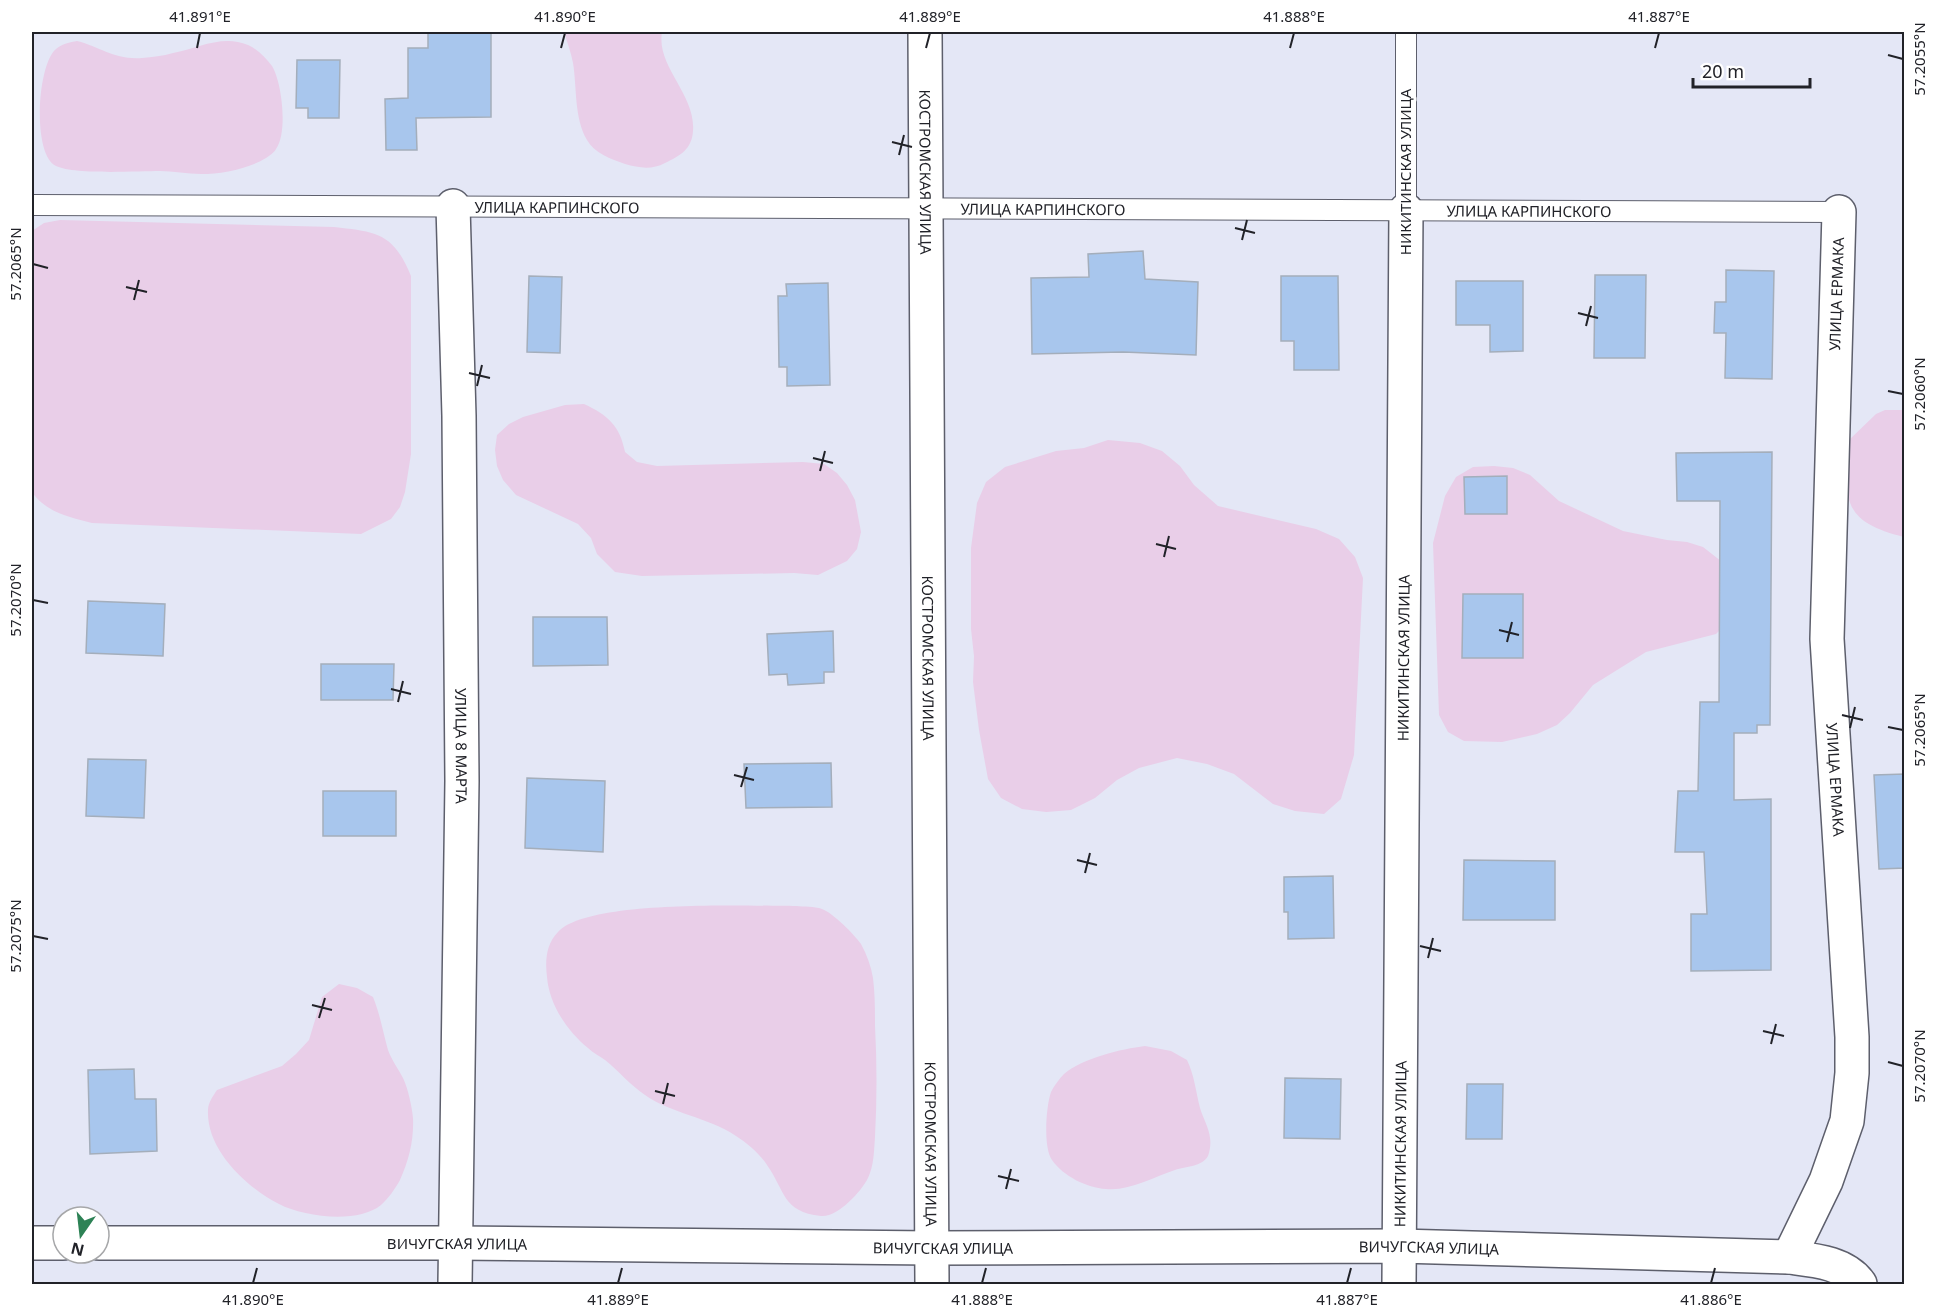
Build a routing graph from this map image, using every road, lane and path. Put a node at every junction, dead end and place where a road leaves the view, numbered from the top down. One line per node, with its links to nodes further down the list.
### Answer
1 (925, 32): 5 (street, КОСТРОМСКАЯ УЛИЦА)
2 (1406, 32): 6 (lane, НИКИТИНСКАЯ УЛИЦА)
3 (32, 205): 4 (lane, УЛИЦА КАРПИНСКОГО)
4 (453, 206): 5 (lane, УЛИЦА КАРПИНСКОГО); 11 (street, УЛИЦА 8 МАРТА)
5 (926, 208): 6 (lane, УЛИЦА КАРПИНСКОГО); 13 (street, КОСТРОМСКАЯ УЛИЦА)
6 (1406, 210): 7 (lane, УЛИЦА КАРПИНСКОГО); 12 (street, НИКИТИНСКАЯ УЛИЦА)
7 (1839, 212): 14 (street, УЛИЦА ЕРМАКА)
8 (32, 1243): 9 (street)
9 (51, 1243)
10 (111, 1243): 11 (street, ВИЧУГСКАЯ УЛИЦА)
11 (455, 1243): 13 (street, ВИЧУГСКАЯ УЛИЦА); 15 (street, УЛИЦА 8 МАРТА)
12 (1400, 1246): 13 (street, ВИЧУГСКАЯ УЛИЦА); 14 (street, ВИЧУГСКАЯ УЛИЦА); 17 (street, НИКИТИНСКАЯ УЛИЦА)
13 (932, 1248): 16 (street, КОСТРОМСКАЯ УЛИЦА)
14 (1789, 1257): 18 (street)
15 (455, 1284)
16 (932, 1284)
17 (1399, 1284)
18 (1860, 1284)

